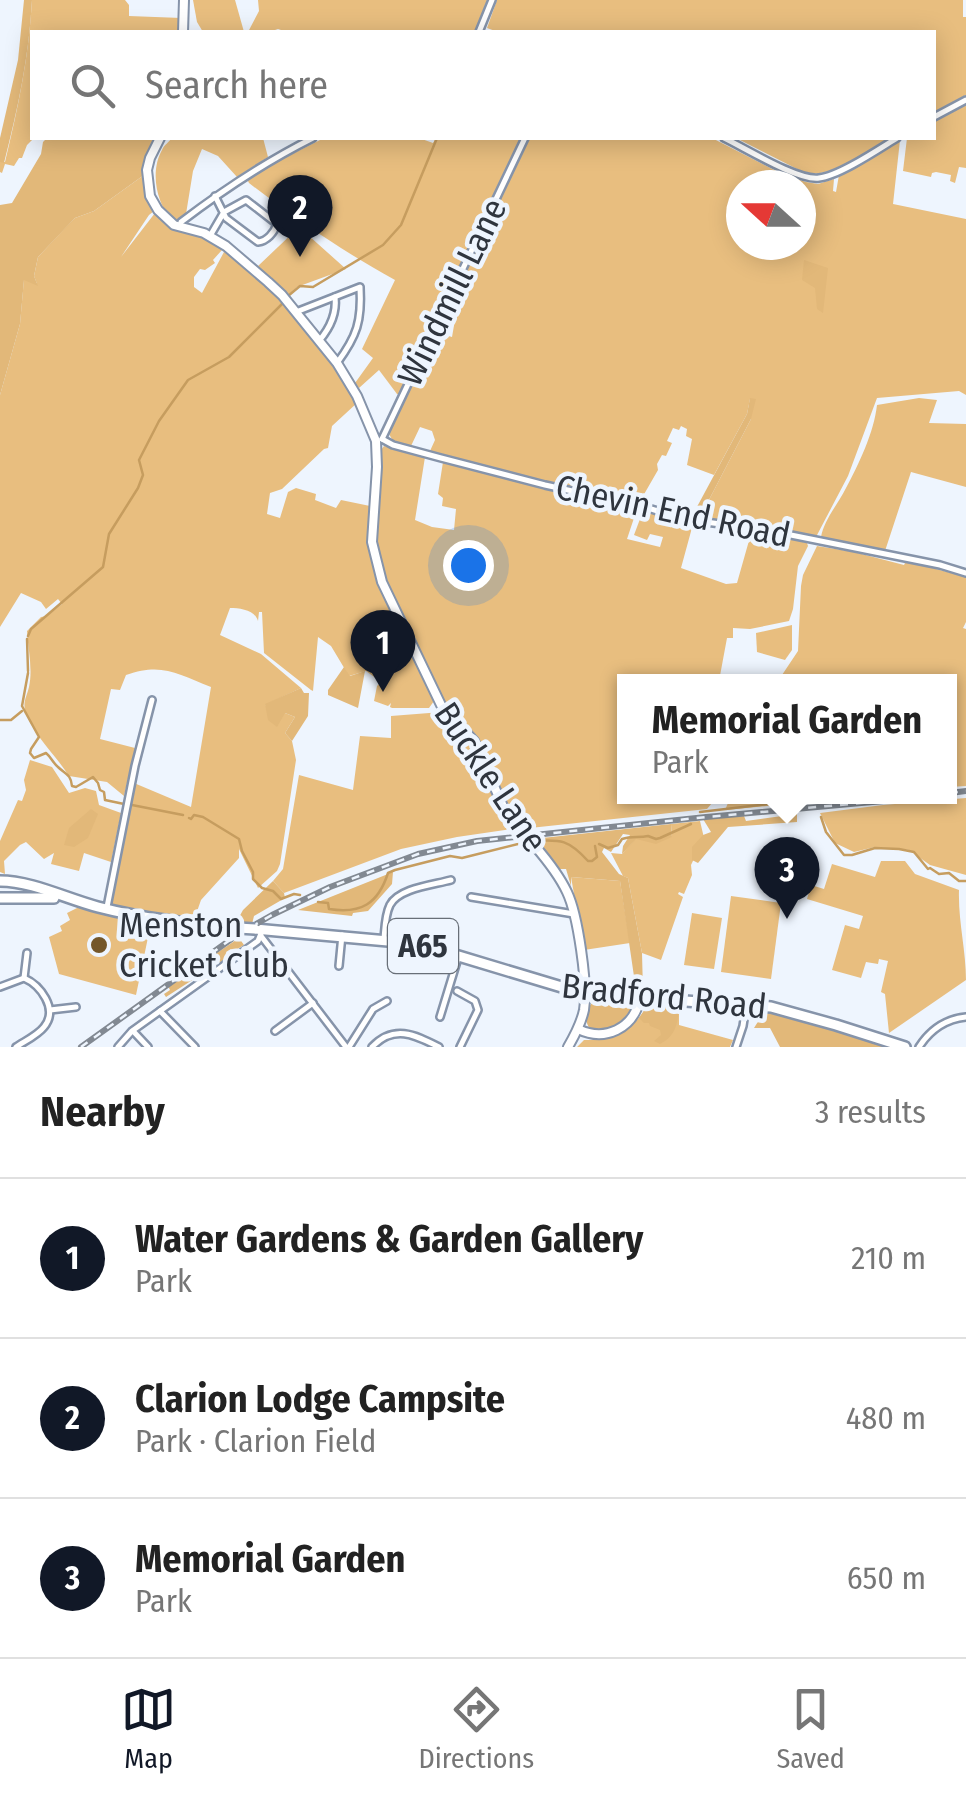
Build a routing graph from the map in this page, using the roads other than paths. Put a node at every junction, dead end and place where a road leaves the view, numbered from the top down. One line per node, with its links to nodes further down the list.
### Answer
1 (184, 0): 3 (street)
2 (492, 0): 4 (street)
3 (183, 30)
4 (480, 30)
5 (966, 100): 6 (street)
6 (936, 117)
7 (159, 140): 14 (street)
8 (309, 140): 12 (street)
9 (524, 140): 20 (street, Windmill Lane)
10 (728, 140): 11 (street)
11 (894, 140)
12 (215, 196): 13 (street); 14 (street)
13 (224, 212): 13 (street); 15 (street)
14 (180, 226): 15 (street)
15 (210, 236): 17 (street)
16 (334, 296): 17 (street); 18 (street); 19 (street)
17 (294, 312): 18 (street)
18 (319, 341): 19 (street)
19 (336, 363): 20 (street)
20 (379, 442): 21 (street, Chevin End Road); 29 (street, Buckle Lane, bridge)
21 (966, 572)
22 (152, 700): 28 (street)
23 (3, 880): 26 (main road, A65); 27 (main road, Bradford Road / A65)
24 (451, 880): 32 (street)
25 (471, 897): 29 (street)
26 (4, 899): 27 (main road, Bradford Road / A65)
27 (67, 899): 28 (main road, Bradford Road / A65)
28 (107, 909): 30 (main road, Bradford Road / A65, bridge)
29 (574, 914): 39 (street, Buckle Lane)
30 (260, 932): 31 (main road, Bradford Road / A65); 42 (street); 46 (street)
31 (342, 936): 32 (main road, Bradford Road / A65); 35 (street)
32 (384, 940): 34 (main road, Bradford Road / A65)
33 (27, 953): 36 (street)
34 (459, 956): 39 (main road, Bradford Road / A65); 47 (street)
35 (340, 966)
36 (24, 978): 37 (street); 45 (street)
37 (0, 987)
38 (457, 991): 59 (street)
39 (585, 994): 40 (main road, Bradford Road / A65); 50 (street, Buckle Lane)
40 (640, 999): 43 (main road, Bradford Road / A65); 50 (street)
41 (387, 1000): 56 (street)
42 (313, 1003): 49 (street); 56 (street)
43 (746, 1005): 61 (street); 62 (main road, Bradford Road / A65)
44 (76, 1006): 45 (street)
45 (50, 1010): 52 (street)
46 (160, 1011): 51 (street); 55 (street)
47 (440, 1017)
48 (966, 1018): 63 (street)
49 (276, 1027)
50 (578, 1029): 60 (street, Buckle Lane)
51 (132, 1031): 53 (street); 54 (street)
52 (16, 1047)
53 (118, 1047)
54 (148, 1047)
55 (195, 1047)
56 (348, 1047)
57 (372, 1047): 58 (street)
58 (439, 1047)
59 (460, 1047)
60 (568, 1047)
61 (736, 1047)
62 (904, 1047)
63 (919, 1047)

